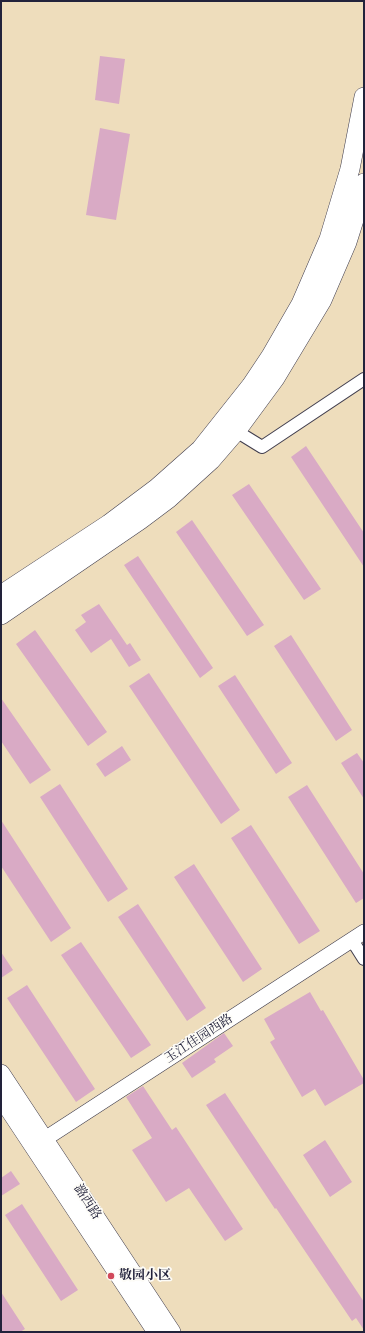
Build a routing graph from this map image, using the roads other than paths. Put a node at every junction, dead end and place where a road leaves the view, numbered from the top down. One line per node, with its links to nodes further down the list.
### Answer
1 (364, 97): 5 (main road)
2 (364, 183): 4 (main road)
3 (364, 379): 4 (street)
4 (236, 431): 6 (main road)
5 (1, 595)
6 (1, 615)
7 (358, 936): 8 (street); 11 (street, 玉江佳园西路)
8 (364, 959)
9 (1, 1073): 11 (main road, 潞西路)
10 (1, 1098): 11 (main road, 潞西路)
11 (39, 1143): 12 (main road, 潞西路); 13 (main road, 潞西路)
12 (156, 1332)
13 (172, 1332)

